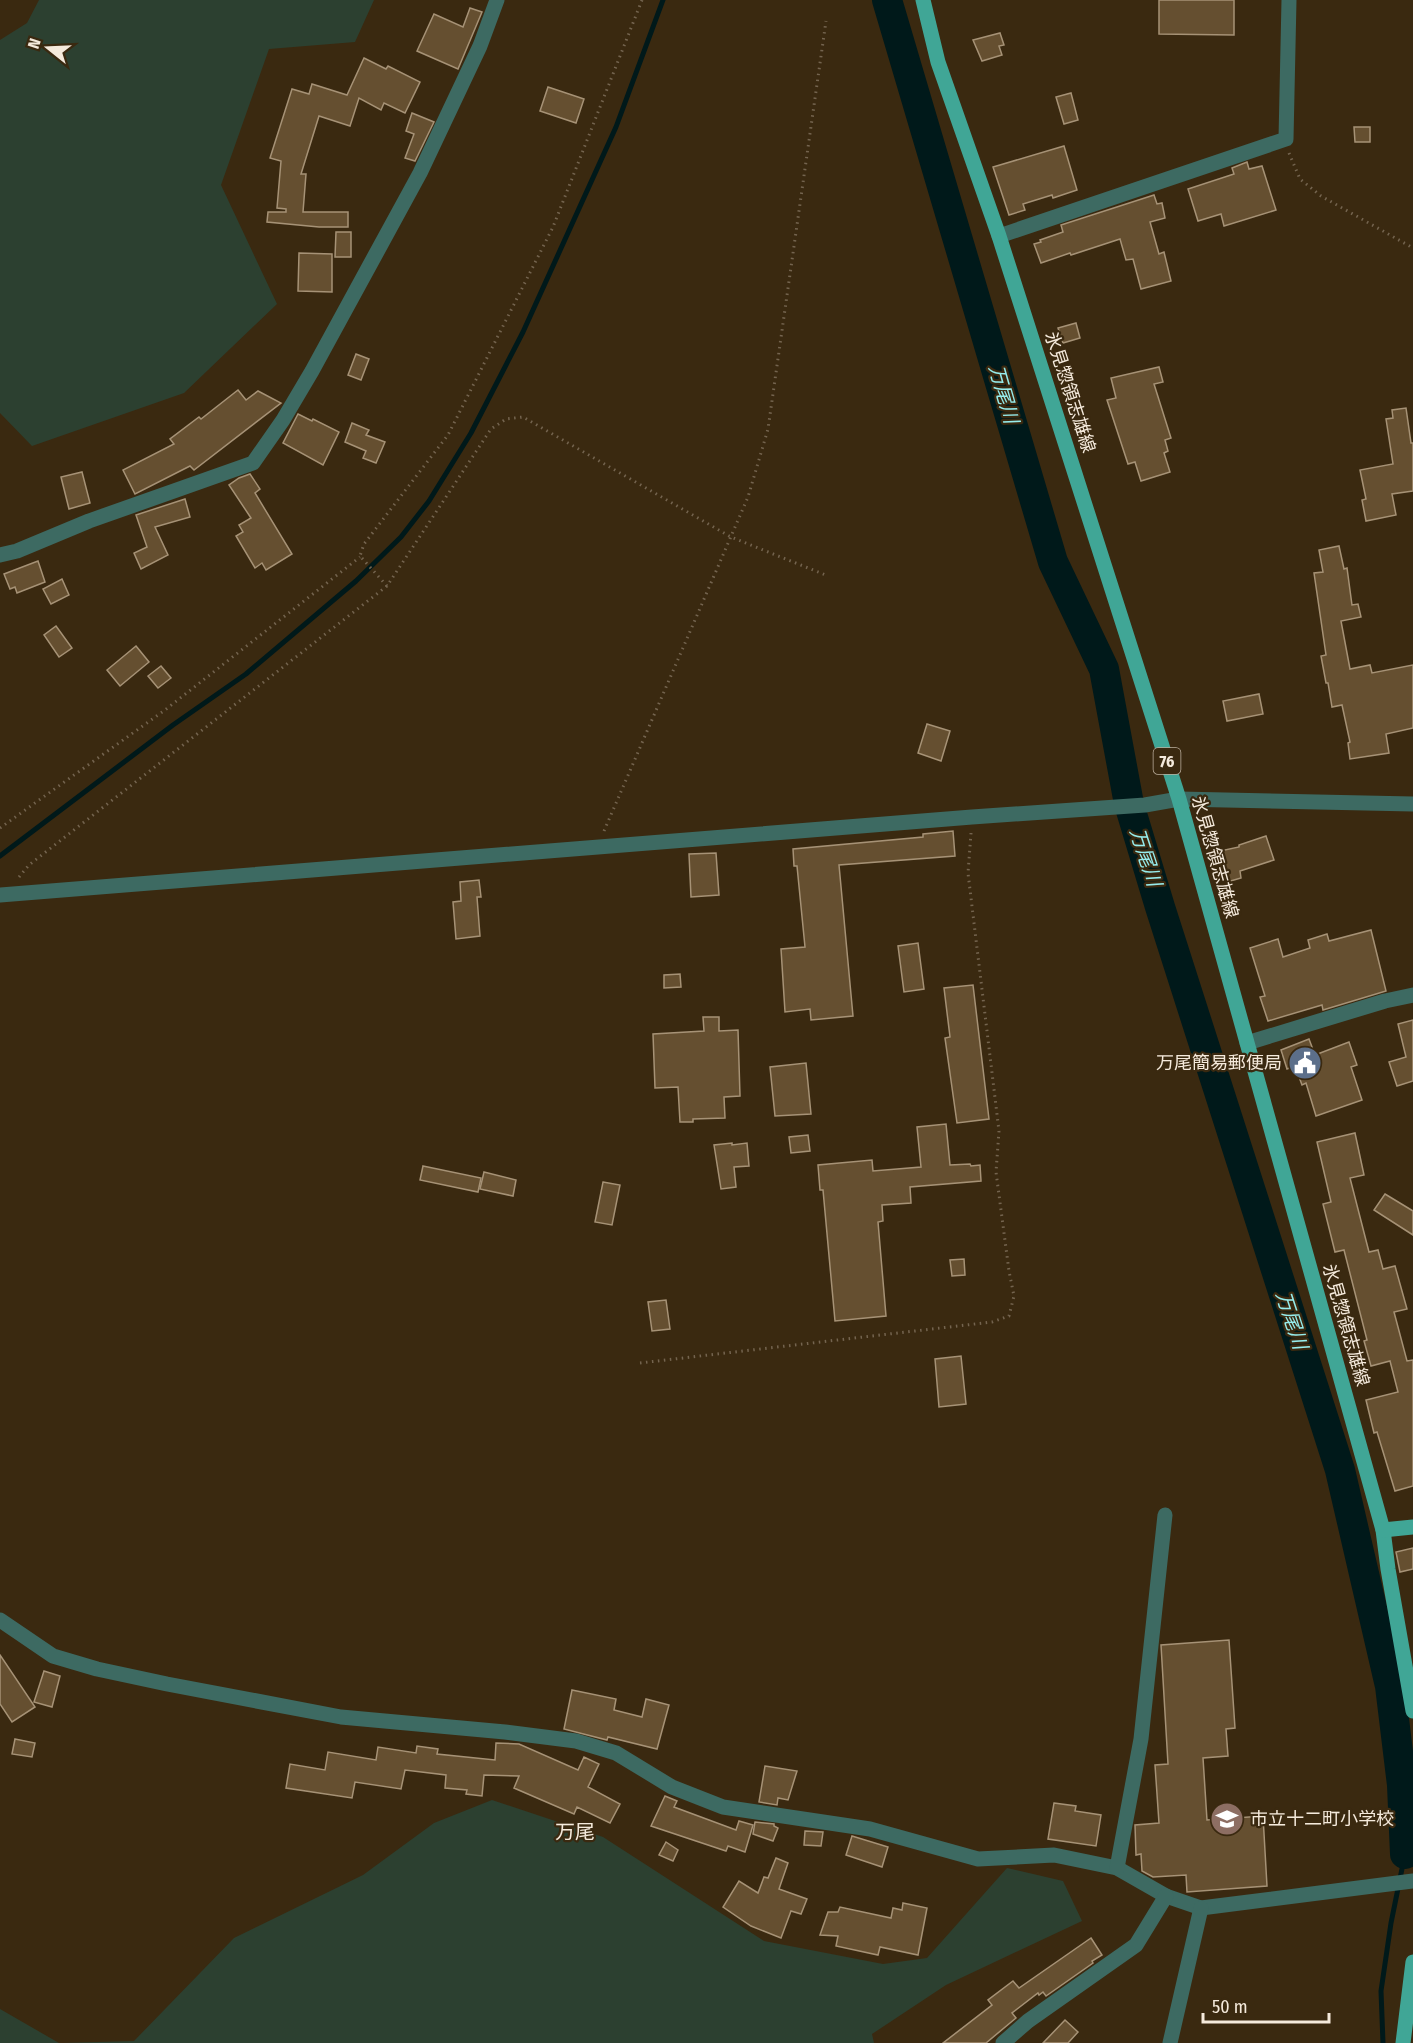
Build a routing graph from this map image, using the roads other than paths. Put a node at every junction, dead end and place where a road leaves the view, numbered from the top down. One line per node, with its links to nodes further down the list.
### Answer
1 (497, 0): 5 (street)
2 (923, 0): 4 (main road, 氷見惣領志雄線 / 76)
3 (1289, 0): 4 (street)
4 (999, 236): 6 (main road, 氷見惣領志雄線 / 76)
5 (0, 555)
6 (1179, 799): 7 (street); 8 (street); 10 (main road, 氷見惣領志雄線 / 76)
7 (1413, 804)
8 (2, 895)
9 (1413, 995): 10 (street)
10 (1247, 1043): 13 (main road, 氷見惣領志雄線 / 76)
11 (1165, 1515): 16 (street)
12 (1413, 1527): 13 (main road)
13 (1383, 1530): 15 (main road, 氷見惣領志雄線)
14 (0, 1620): 16 (street)
15 (1413, 1711)
16 (1117, 1868): 18 (street)
17 (1412, 1882): 19 (street)
18 (1166, 1896): 19 (street); 21 (street)
19 (1201, 1908): 22 (street)
20 (1413, 1962): 23 (main road)
21 (1003, 2043)
22 (1170, 2043)
23 (1403, 2043)

